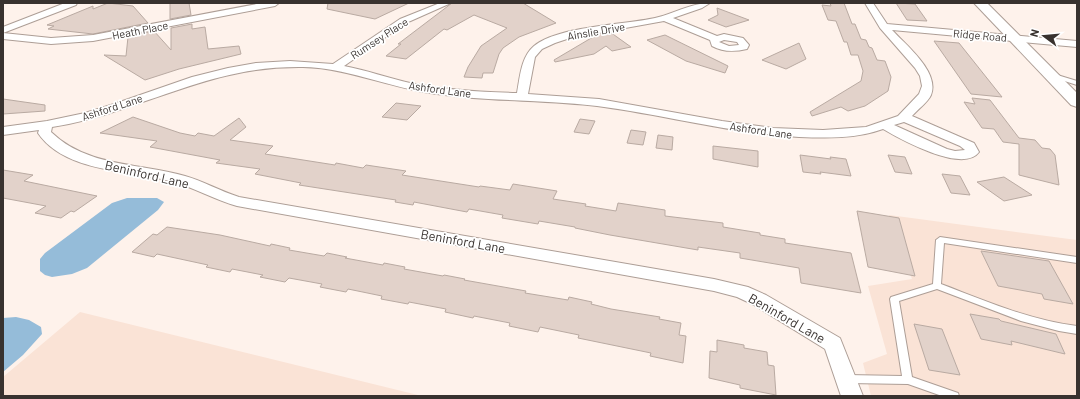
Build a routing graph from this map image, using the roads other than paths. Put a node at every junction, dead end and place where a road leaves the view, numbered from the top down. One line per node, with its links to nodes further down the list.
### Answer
1 (72, 3): 12 (street)
2 (275, 3): 8 (street, Heath Place)
3 (447, 3): 17 (street, Rumsey Place)
4 (706, 3): 10 (street, Ainslie Drive)
5 (870, 3): 11 (street, Ashford Lane)
6 (980, 3): 14 (main road)
7 (220, 4): 9 (street)
8 (252, 5): 9 (street, Heath Place)
9 (228, 13): 13 (street, Heath Place)
10 (664, 18): 15 (street); 20 (street, Ainslie Drive)
11 (884, 27): 14 (street, Ridge Road); 22 (street, Ashford Lane)
12 (3, 30)
13 (3, 36)
14 (1015, 38): 16 (street, Ridge Road); 18 (main road)
15 (716, 39)
16 (1077, 44)
17 (335, 67): 20 (street, Ashford Lane); 23 (street, Ashford Lane)
18 (1050, 74): 19 (lane); 21 (main road)
19 (1077, 83)
20 (522, 97): 24 (street, Ashford Lane)
21 (1077, 102)
22 (904, 117): 24 (street, Ashford Lane); 24 (street)
23 (47, 125): 25 (street, Ashford Lane); 29 (street, Beninford Lane)
24 (884, 126)
25 (3, 131)
26 (1077, 260): 27 (lane)
27 (937, 286): 28 (lane); 30 (lane)
28 (1077, 330)
29 (847, 379): 30 (lane); 31 (street, Beninford Lane)
30 (908, 380): 32 (lane)
31 (852, 396)
32 (954, 396)

